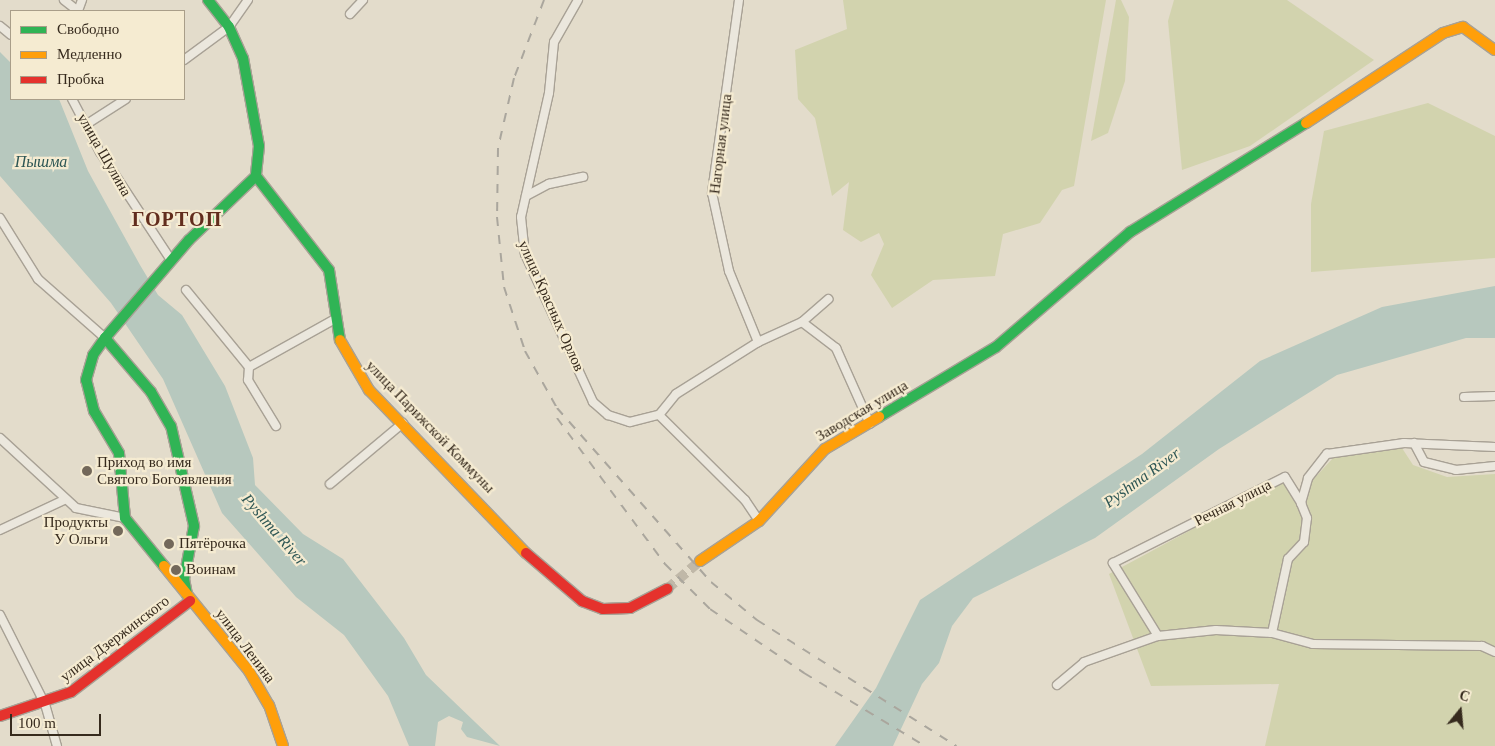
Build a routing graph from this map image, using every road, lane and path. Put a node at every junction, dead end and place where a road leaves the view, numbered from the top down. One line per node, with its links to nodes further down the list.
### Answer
1 (64, 0): 7 (street)
2 (208, 0): 10 (street)
3 (248, 0): 10 (street)
4 (363, 0): 8 (street)
5 (578, 0): 19 (street, улица Красных Орлов)
6 (738, 0): 29 (street, Нагорная улица)
7 (77, 10)
8 (350, 14)
9 (0, 26): 11 (street)
10 (229, 27): 13 (street); 17 (street)
11 (10, 34)
12 (1495, 50): 35 (street, Заводская улица)
13 (185, 59)
14 (73, 100): 16 (street, улица Шулина)
15 (124, 100): 16 (street)
16 (87, 124): 23 (street, улица Шулина)
17 (256, 176): 23 (street); 26 (street, улица Парижской Коммуны)
18 (583, 177): 19 (street)
19 (526, 196): 33 (street, улица Красных Орлов)
20 (0, 218): 21 (street)
21 (8, 234): 22 (street); 28 (street)
22 (0, 240)
23 (171, 260): 28 (street)
24 (186, 290): 30 (street)
25 (828, 299): 27 (street)
26 (333, 320): 30 (street); 34 (street, улица Парижской Коммуны)
27 (802, 322): 29 (street); 35 (street)
28 (104, 338): 44 (street); 49 (street)
29 (758, 342): 33 (street)
30 (249, 367): 36 (street)
31 (1495, 396): 32 (street)
32 (1464, 397)
33 (658, 415): 45 (street)
34 (403, 423): 41 (street); 48 (street, улица Парижской Коммуны)
35 (870, 424): 45 (street, Заводская улица)
36 (276, 426)
37 (0, 438): 42 (street)
38 (1414, 443): 39 (street); 40 (street); 43 (street)
39 (1495, 447)
40 (1495, 466)
41 (330, 484)
42 (64, 500): 44 (street); 46 (street)
43 (1301, 503): 51 (street); 52 (street, Речная улица)
44 (125, 518): 49 (street, улица Ленина)
45 (759, 521): 47 (street, Заводская улица)
46 (0, 530)
47 (700, 561)
48 (667, 589)
49 (189, 599): 55 (street, улица Дзержинского); 58 (street, улица Ленина)
50 (0, 615): 55 (street)
51 (1272, 633): 52 (street); 53 (street)
52 (1158, 636): 54 (street)
53 (1495, 652)
54 (1057, 685)
55 (44, 704): 56 (street, улица Дзержинского); 57 (street)
56 (0, 716)
57 (56, 746)
58 (284, 746)

